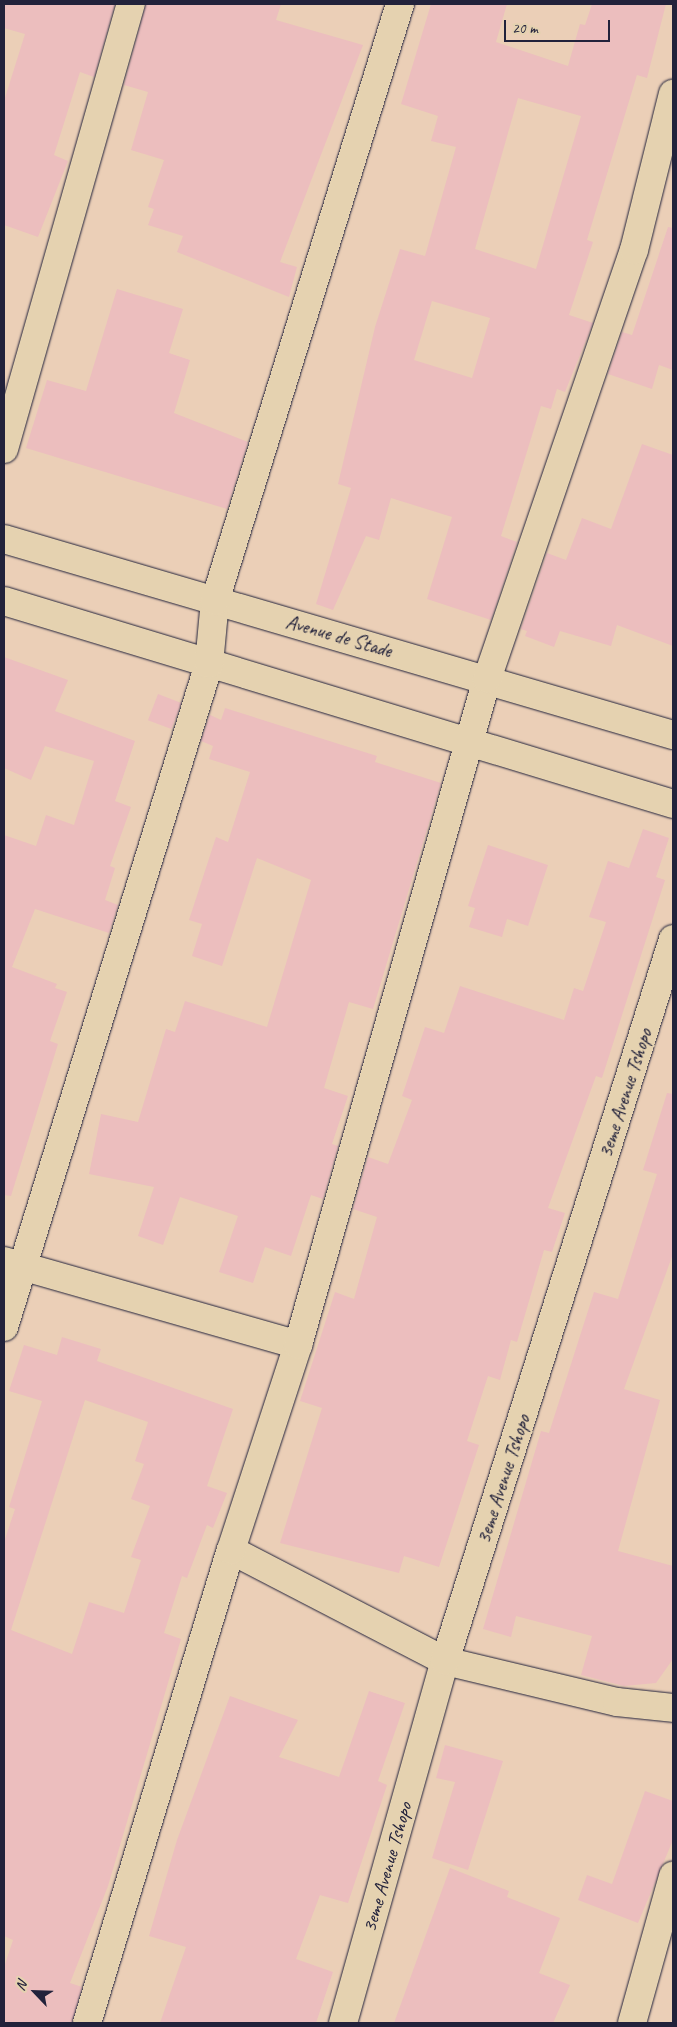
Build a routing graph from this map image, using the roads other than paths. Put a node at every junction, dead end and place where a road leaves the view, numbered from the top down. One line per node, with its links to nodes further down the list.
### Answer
1 (131, 4): 4 (street)
2 (400, 4): 7 (street)
3 (673, 94): 9 (street)
4 (4, 449)
5 (4, 539): 7 (street, Avenue de Stade)
6 (4, 601): 8 (street)
7 (215, 601): 8 (street); 9 (street, Avenue de Stade)
8 (209, 664): 11 (street); 14 (street)
9 (487, 679): 10 (street, Avenue de Stade); 11 (street)
10 (673, 735)
11 (469, 741): 12 (street); 16 (street)
12 (673, 804)
13 (673, 939): 18 (street, 3eme Avenue Tshopo)
14 (12, 1264): 15 (street); 16 (street)
15 (4, 1327)
16 (298, 1345): 17 (street)
17 (231, 1550): 18 (street); 21 (street)
18 (445, 1661): 19 (street); 22 (street, 3eme Avenue Tshopo)
19 (673, 1708)
20 (673, 1876): 23 (street)
21 (88, 2023)
22 (343, 2023)
23 (632, 2023)

